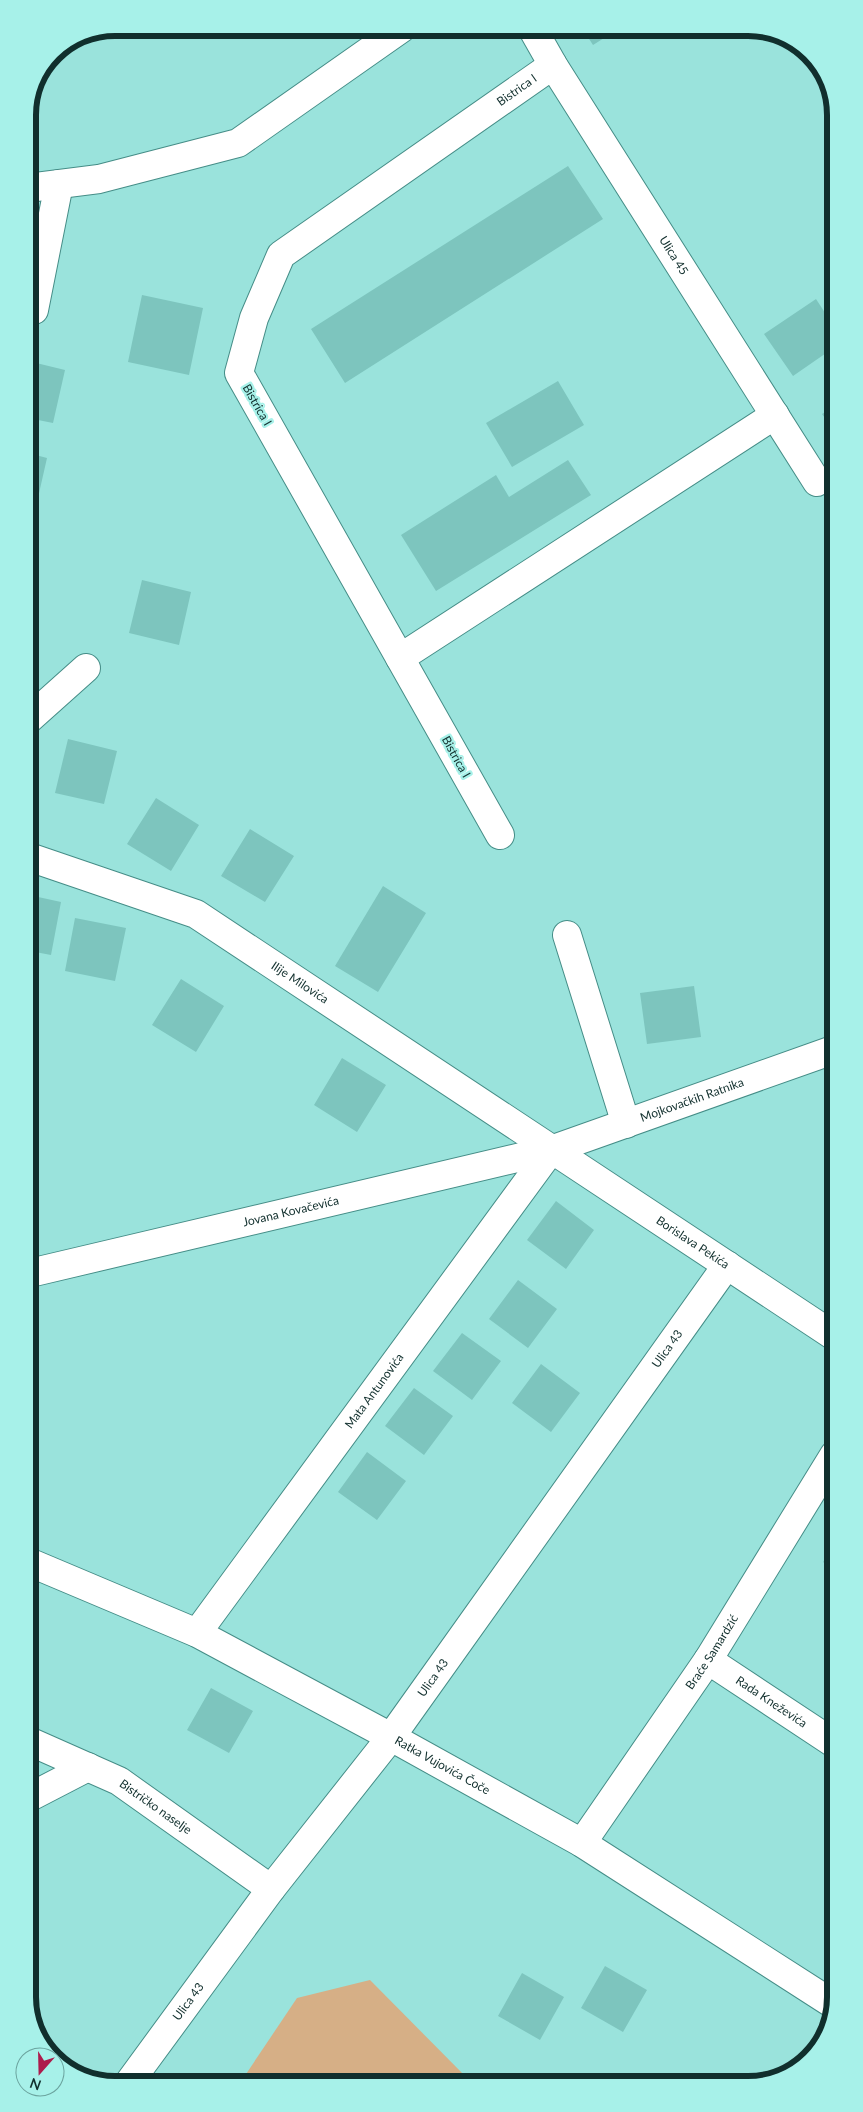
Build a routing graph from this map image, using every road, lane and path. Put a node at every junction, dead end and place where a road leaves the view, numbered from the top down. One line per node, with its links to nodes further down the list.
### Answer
1 (391, 36): 4 (street)
2 (537, 36): 3 (street, Ulica 45)
3 (553, 64): 7 (street, Ulica 45); 9 (street, Bistrica I)
4 (59, 184): 5 (street); 6 (street)
5 (36, 187)
6 (36, 300)
7 (775, 415): 8 (street, Ulica 45); 9 (street)
8 (817, 482)
9 (400, 658): 12 (street, Bistrica I)
10 (86, 668): 11 (street)
11 (36, 713)
12 (500, 835)
13 (36, 859): 17 (street, Ilije Milovića)
14 (567, 934): 16 (street)
15 (827, 1052): 16 (street, Mojkovačkih Ratnika)
16 (626, 1124): 17 (street, Mojkovačkih Ratnika)
17 (551, 1150): 18 (street, Borislava Pekića); 19 (street, Jovana Kovačevića); 23 (street, Mata Antunovića)
18 (728, 1265): 20 (street, Borislava Pekića); 25 (street, Ulica 43)
19 (36, 1272)
20 (827, 1331)
21 (827, 1467): 24 (street, Braće Samardzić)
22 (36, 1565): 23 (street, Ratka Vujovića Čoče)
23 (197, 1633): 25 (street, Ratka Vujovića Čoče)
24 (708, 1660): 26 (street, Rada Kneževića); 30 (street, Braće Samardzić)
25 (392, 1737): 30 (street, Ratka Vujovića Čoče); 31 (street, Ulica 43)
26 (827, 1739)
27 (36, 1744): 28 (street, Bistričko naselje)
28 (88, 1767): 29 (street); 31 (street, Bistričko naselje)
29 (36, 1794)
30 (582, 1843): 32 (street, Ratka Vujovića Čoče)
31 (271, 1889): 33 (street, Ulica 43)
32 (827, 2000)
33 (134, 2076)

